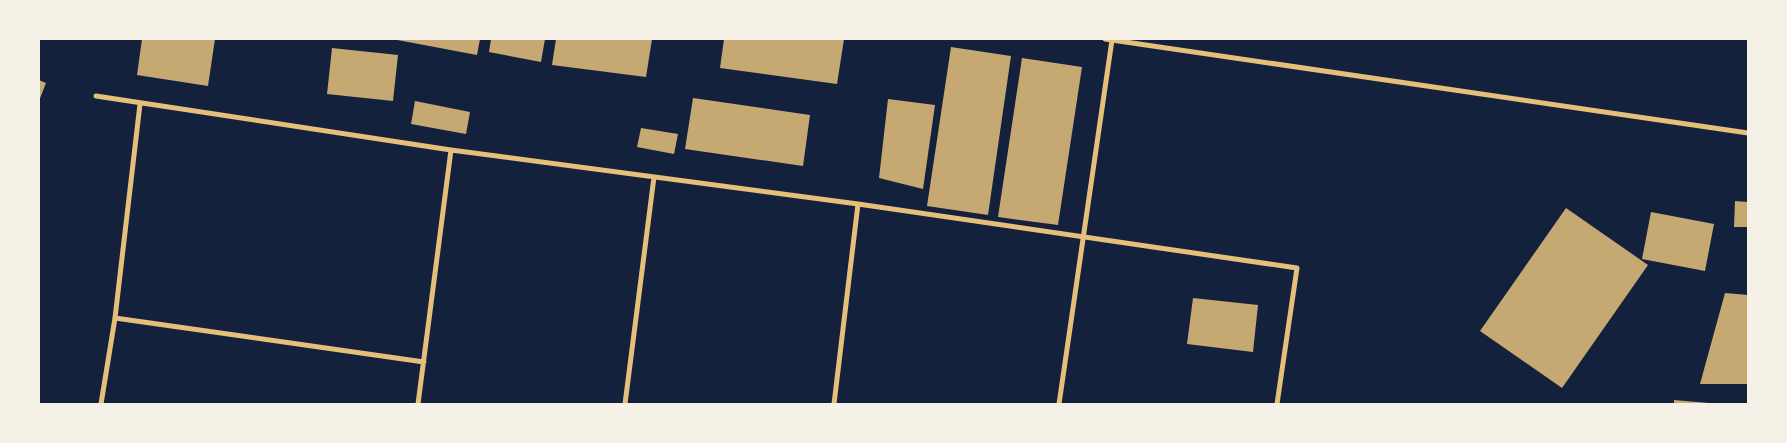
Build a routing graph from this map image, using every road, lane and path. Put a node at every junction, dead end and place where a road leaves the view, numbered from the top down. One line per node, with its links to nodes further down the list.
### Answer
1 (1105, 39): 2 (street)
2 (1112, 40): 5 (street); 9 (street)
3 (96, 96): 4 (street)
4 (140, 104): 6 (street); 10 (street)
5 (1748, 133)
6 (451, 150): 7 (street); 11 (street)
7 (654, 177): 8 (street); 14 (street)
8 (858, 204): 9 (street); 15 (street)
9 (1083, 238): 16 (street); 17 (street)
10 (115, 318): 11 (street); 12 (street)
11 (424, 362): 13 (street)
12 (101, 404)
13 (418, 404)
14 (625, 404)
15 (834, 404)
16 (1059, 404)
17 (1277, 404)

